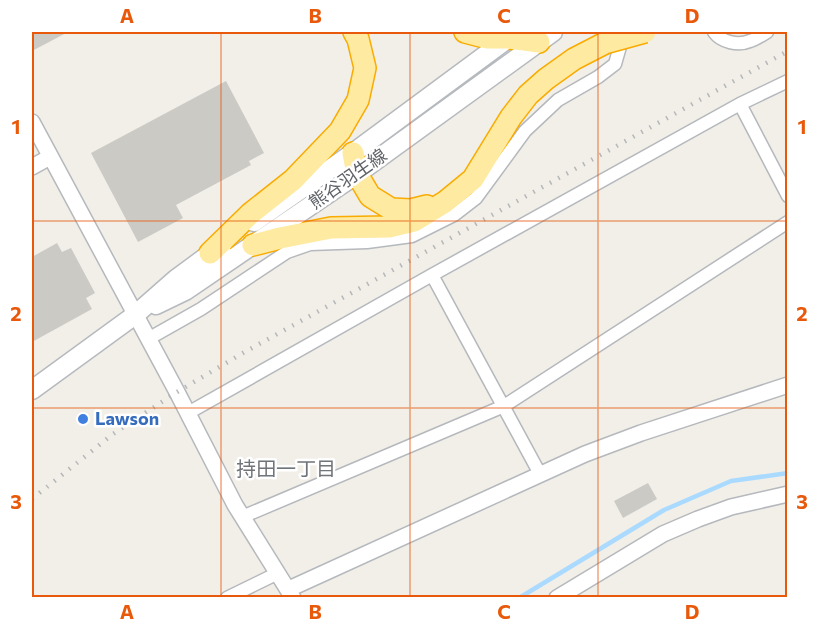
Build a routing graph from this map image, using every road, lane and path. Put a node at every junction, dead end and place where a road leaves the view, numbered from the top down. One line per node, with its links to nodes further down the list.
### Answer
1 (354, 32): 20 (highway)
2 (465, 32): 7 (highway)
3 (624, 32): 23 (street)
4 (645, 32): 17 (highway, bridge)
5 (714, 32): 6 (street)
6 (767, 32)
7 (513, 35): 8 (highway); 12 (main road, 熊谷羽生線)
8 (546, 37): 15 (main road, 熊谷羽生線)
9 (788, 81): 10 (street)
10 (740, 104): 16 (street); 21 (street)
11 (32, 122): 13 (street)
12 (353, 153): 15 (highway); 20 (main road, 熊谷羽生線)
13 (50, 157): 14 (street); 22 (street)
14 (32, 167)
15 (357, 174): 17 (highway); 19 (main road, 熊谷羽生線)
16 (788, 196)
17 (445, 202): 19 (highway)
18 (788, 222): 26 (street)
19 (253, 245): 22 (main road, 熊谷羽生線)
20 (210, 253): 22 (main road, 熊谷羽生線)
21 (432, 275): 26 (street); 27 (street)
22 (135, 315): 23 (street); 25 (main road, 熊谷羽生線)
23 (148, 339): 27 (street)
24 (788, 385): 28 (street)
25 (32, 390)
26 (504, 406): 28 (street); 30 (street)
27 (188, 413): 30 (street)
28 (540, 474): 32 (street)
29 (788, 494): 34 (street)
30 (242, 517): 31 (street)
31 (278, 573): 32 (street); 33 (street)
32 (291, 593)
33 (227, 597)
34 (557, 597)

